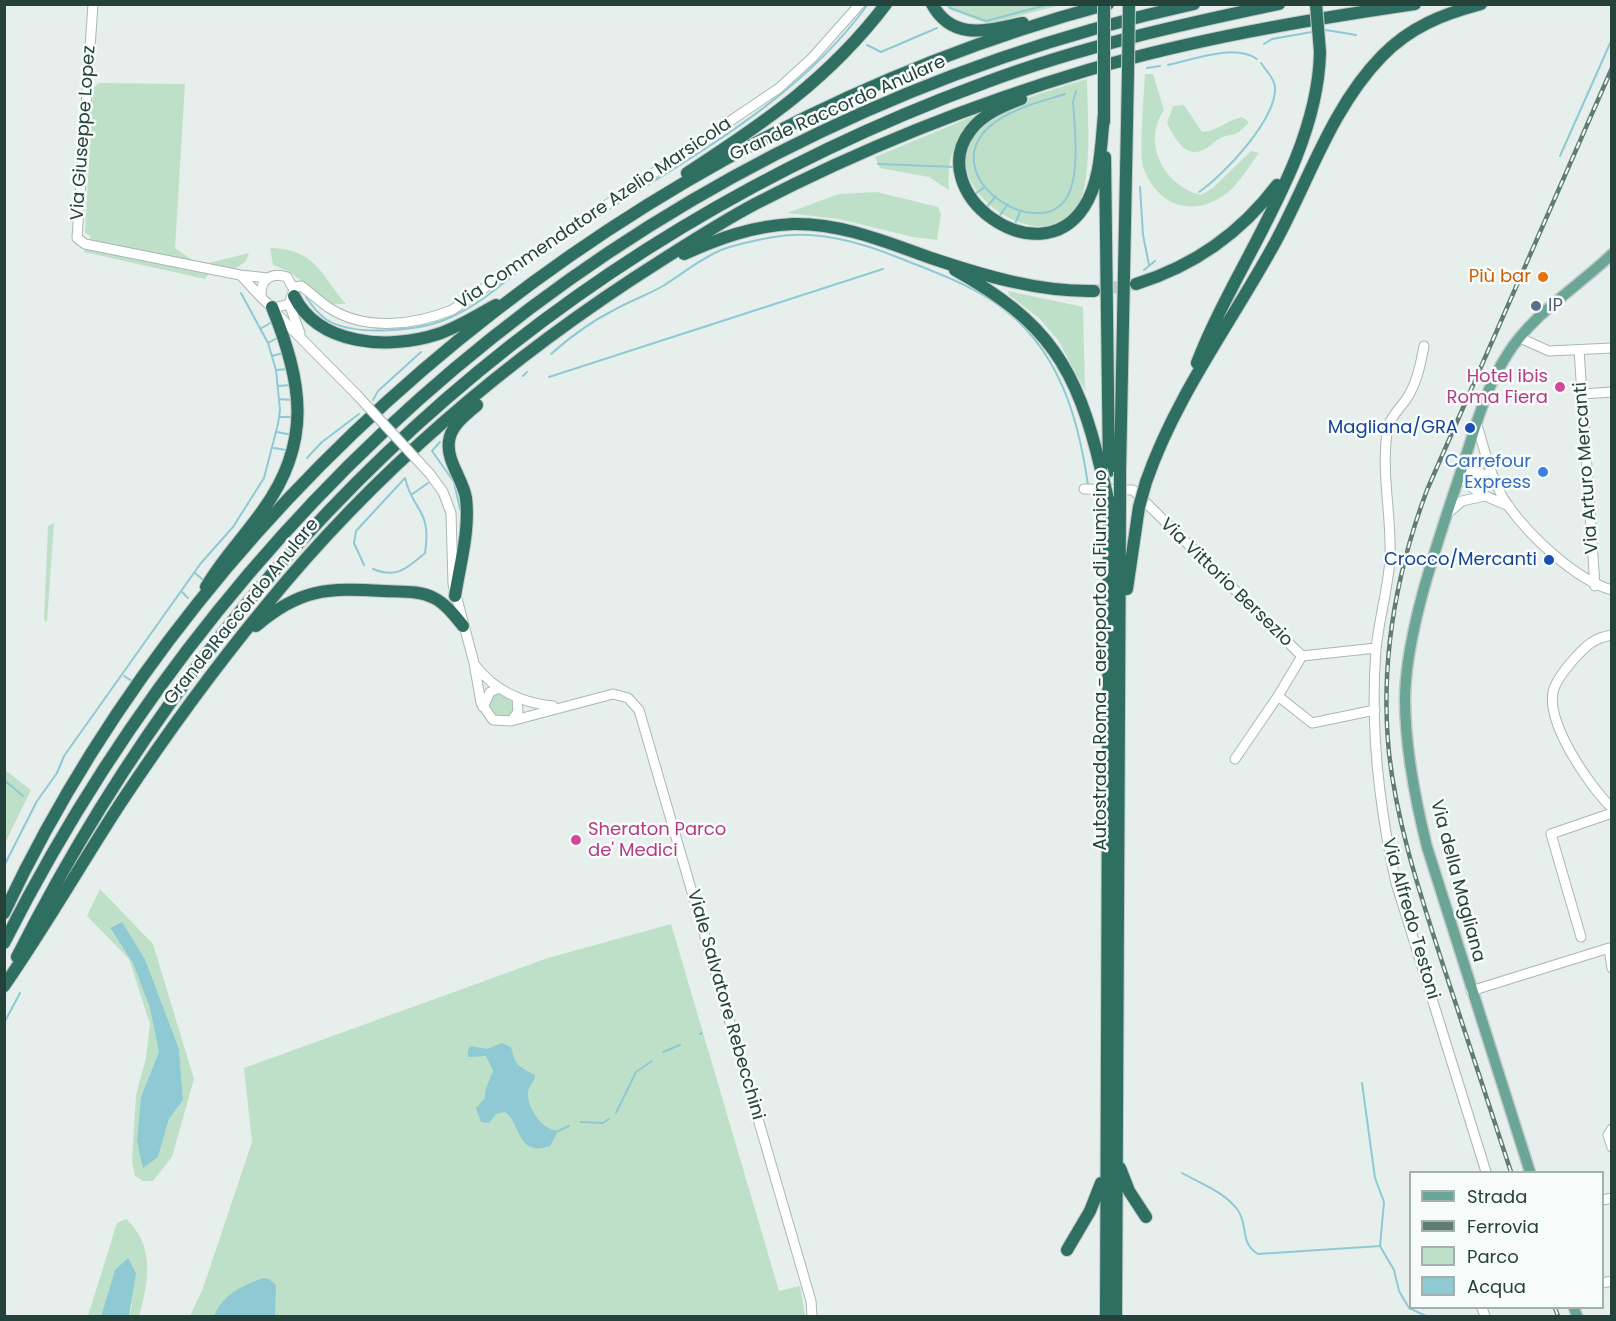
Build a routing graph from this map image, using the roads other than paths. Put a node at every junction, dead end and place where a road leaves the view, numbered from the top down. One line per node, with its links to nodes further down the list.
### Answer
1 (93, 4): 19 (street, Via Giuseppe Lopez)
2 (860, 4): 26 (street, Via Commendatore Azelio Marsicola)
3 (886, 4): 16 (highway)
4 (932, 4): 12 (highway)
5 (1106, 4): 12 (highway, Grande Raccordo Anulare); 14 (highway, Autostrada Roma - aeroporto di Fiumicino, bridge)
6 (1129, 4): 38 (highway, Autostrada Roma - aeroporto di Fiumicino, bridge)
7 (1194, 4): 71 (highway, Grande Raccordo Anulare)
8 (1279, 4): 73 (highway, Grande Raccordo Anulare)
9 (1316, 4): 15 (highway, bridge)
10 (1415, 4): 13 (highway, Grande Raccordo Anulare)
11 (1482, 4): 34 (highway)
12 (1065, 16): 16 (highway, Grande Raccordo Anulare)
13 (1088, 70): 14 (highway); 23 (highway, Grande Raccordo Anulare)
14 (1104, 114): 38 (highway, Autostrada Roma - aeroporto di Fiumicino)
15 (1301, 142): 21 (highway); 34 (highway)
16 (633, 215): 22 (highway, Grande Raccordo Anulare)
17 (1611, 254): 28 (main road, Via della Magliana)
18 (936, 260): 23 (highway); 24 (highway); 38 (highway)
19 (240, 275): 20 (street, Via Giuseppe Lopez); 25 (street)
20 (267, 278): 25 (street); 26 (street)
21 (1136, 284)
22 (528, 286): 26 (highway); 51 (highway, Grande Raccordo Anulare)
23 (616, 289): 31 (highway, Grande Raccordo Anulare)
24 (1094, 291)
25 (261, 294): 27 (street)
26 (292, 296): 27 (street); 29 (street, Viale Salvatore Rebecchini)
27 (272, 307): 29 (street, Viale Salvatore Rebecchini); 51 (highway)
28 (1520, 338): 33 (street); 37 (main road, Via della Magliana)
29 (304, 340): 50 (street, Viale Salvatore Rebecchini, bridge)
30 (1424, 346): 54 (street, Via Alfredo Testoni)
31 (535, 348): 50 (highway); 57 (highway, Grande Raccordo Anulare)
32 (1611, 348): 33 (street)
33 (1579, 350): 36 (street, Via Arturo Mercanti)
34 (1191, 381): 58 (highway, bridge)
35 (1611, 392): 36 (street)
36 (1582, 394): 48 (street, Via Arturo Mercanti)
37 (1476, 425): 40 (main road, Via della Magliana); 41 (street)
38 (1110, 471): 45 (highway, Autostrada Roma - aeroporto di Fiumicino, bridge); 45 (highway, bridge)
39 (1477, 472): 40 (street); 41 (street); 42 (street)
40 (1460, 474): 42 (street); 47 (main road, Via della Magliana)
41 (1494, 478): 46 (street)
42 (1471, 488): 44 (street)
43 (1084, 489): 55 (street, Via Vittorio Bersezio)
44 (1485, 496): 46 (street); 47 (street)
45 (1114, 503): 58 (highway, Autostrada Roma - aeroporto di Fiumicino); 77 (highway, Autostrada Roma - aeroporto di Fiumicino)
46 (1509, 506): 48 (street)
47 (1448, 513): 74 (main road, Via della Magliana)
48 (1595, 586): 49 (street)
49 (1611, 590)
50 (455, 596): 52 (street, Viale Salvatore Rebecchini)
51 (186, 621): 69 (highway, Grande Raccordo Anulare)
52 (464, 626): 56 (street, Viale Salvatore Rebecchini); 57 (highway)
53 (1611, 635): 67 (street)
54 (1376, 648): 55 (street, Via Vittorio Bersezio); 64 (street, Via Alfredo Testoni)
55 (1302, 656): 60 (street)
56 (474, 663): 59 (street, Viale Salvatore Rebecchini); 62 (street, Viale Salvatore Rebecchini)
57 (212, 673): 73 (highway, Grande Raccordo Anulare)
58 (1119, 674): 78 (highway, Autostrada Roma - aeroporto di Fiumicino)
59 (499, 688): 61 (street, Viale Salvatore Rebecchini); 62 (street)
60 (1278, 696): 64 (street); 66 (street)
61 (517, 697): 63 (street, Viale Salvatore Rebecchini); 65 (street)
62 (483, 707): 65 (street)
63 (558, 707): 65 (street, Viale Salvatore Rebecchini); 83 (street, Viale Salvatore Rebecchini)
64 (1375, 710): 79 (street, Via Alfredo Testoni)
65 (511, 721)
66 (1235, 759)
67 (1611, 808)
68 (1611, 813): 70 (street)
69 (4, 913)
70 (1581, 938)
71 (4, 943)
72 (1611, 968): 74 (street)
73 (4, 984)
74 (1471, 991): 80 (main road, Via della Magliana)
75 (1611, 1129): 76 (street)
76 (1611, 1147)
77 (1106, 1152): 82 (highway); 84 (highway, Autostrada Roma - aeroporto di Fiumicino)
78 (1117, 1160): 81 (highway); 85 (highway, Autostrada Roma - aeroporto di Fiumicino)
79 (1485, 1171)
80 (1529, 1171)
81 (1146, 1217)
82 (1067, 1250)
83 (812, 1317)
84 (1106, 1317)
85 (1116, 1317)

